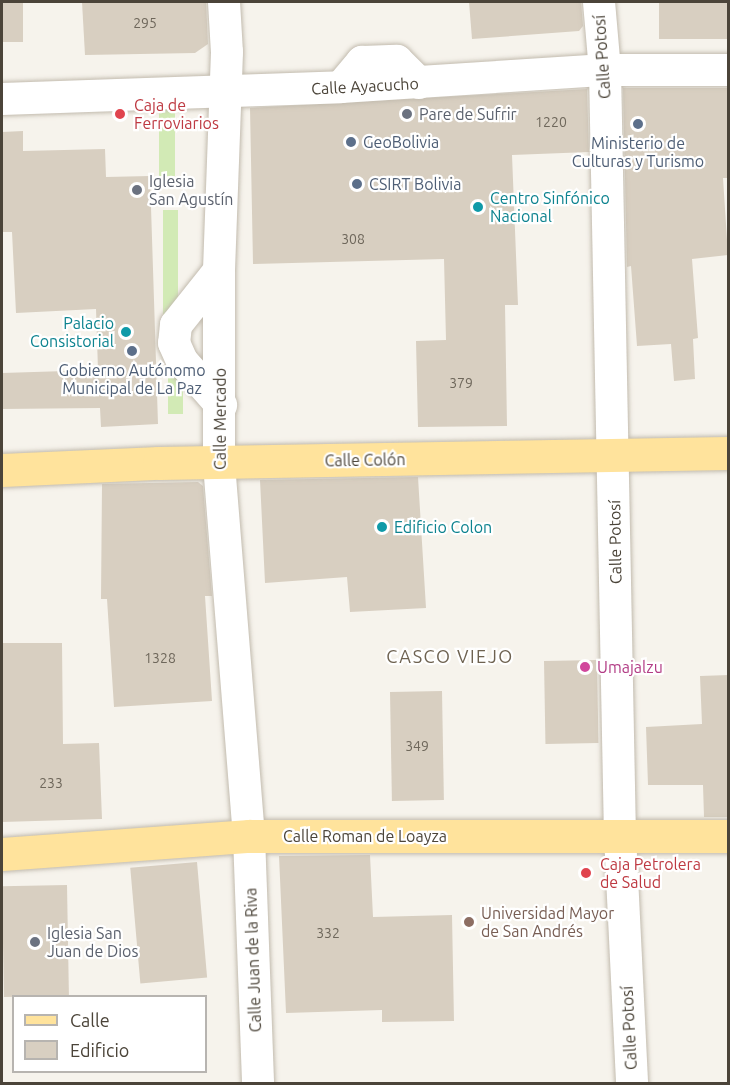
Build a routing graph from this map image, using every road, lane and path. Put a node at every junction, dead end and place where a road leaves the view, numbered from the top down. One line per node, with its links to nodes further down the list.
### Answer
1 (224, 2): 5 (street, Calle Mercado)
2 (599, 2): 3 (street, Calle Potosí)
3 (604, 70): 4 (street, Calle Ayacucho); 5 (street, Calle Ayacucho); 10 (street, Calle Potosí)
4 (729, 70)
5 (227, 92): 6 (street, Calle Ayacucho); 7 (street, Calle Mercado)
6 (2, 99)
7 (219, 271): 8 (street, Calle Mercado); 8 (street)
8 (221, 405): 11 (street, Calle Mercado)
9 (729, 453): 10 (main road, Calle Colón)
10 (613, 454): 11 (main road, Calle Colón); 14 (street, Calle Potosí)
11 (219, 464): 12 (main road, Calle Colón); 13 (street, Calle Mercado)
12 (2, 470)
13 (249, 836): 14 (main road, Calle Roman de Loayza); 16 (main road, Calle Roman de Loayza); 17 (street, Calle Juan de la Riva)
14 (620, 836): 15 (main road, Calle Roman de Loayza); 18 (street, Calle Potosí)
15 (729, 836)
16 (2, 855)
17 (258, 1083)
18 (632, 1083)

